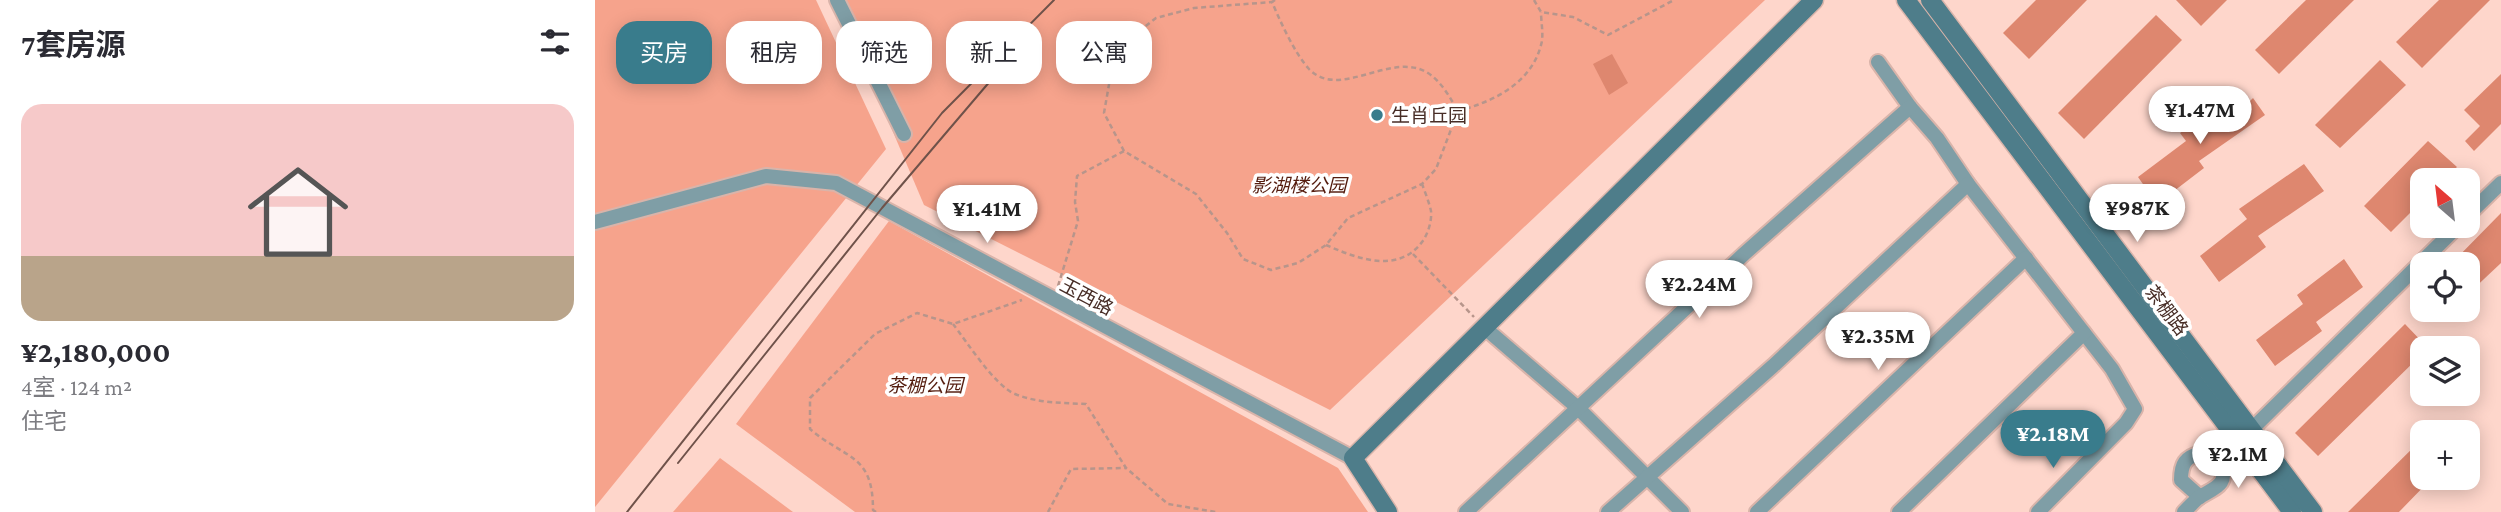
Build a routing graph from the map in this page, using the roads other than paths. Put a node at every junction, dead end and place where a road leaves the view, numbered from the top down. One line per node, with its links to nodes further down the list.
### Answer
1 (837, 0): 7 (street)
2 (1814, 0): 14 (street)
3 (1906, 0): 17 (street, 茶棚路)
4 (1930, 0): 17 (street, 茶棚路)
5 (1878, 62): 6 (street)
6 (1910, 107): 9 (street); 16 (street)
7 (904, 134)
8 (2501, 183): 10 (street)
9 (1968, 184): 13 (street); 20 (street)
10 (2480, 203)
11 (595, 222): 18 (street, 玉西路)
12 (2446, 238): 17 (street)
13 (2026, 258): 15 (street); 26 (street)
14 (1485, 328): 16 (street); 18 (street)
15 (2084, 333): 27 (street); 28 (street)
16 (1579, 408): 20 (street); 23 (street)
17 (2246, 436): 19 (street); 30 (street, 茶棚路); 31 (street, 茶棚路)
18 (1353, 458): 22 (street)
19 (2220, 463): 21 (street); 21 (street)
20 (1647, 476): 24 (street); 25 (street)
21 (2200, 497): 29 (street)
22 (1388, 512)
23 (1466, 512)
24 (1608, 512)
25 (1682, 512)
26 (1757, 512)
27 (1899, 512)
28 (2038, 512)
29 (2184, 512)
30 (2292, 512)
31 (2313, 512)

